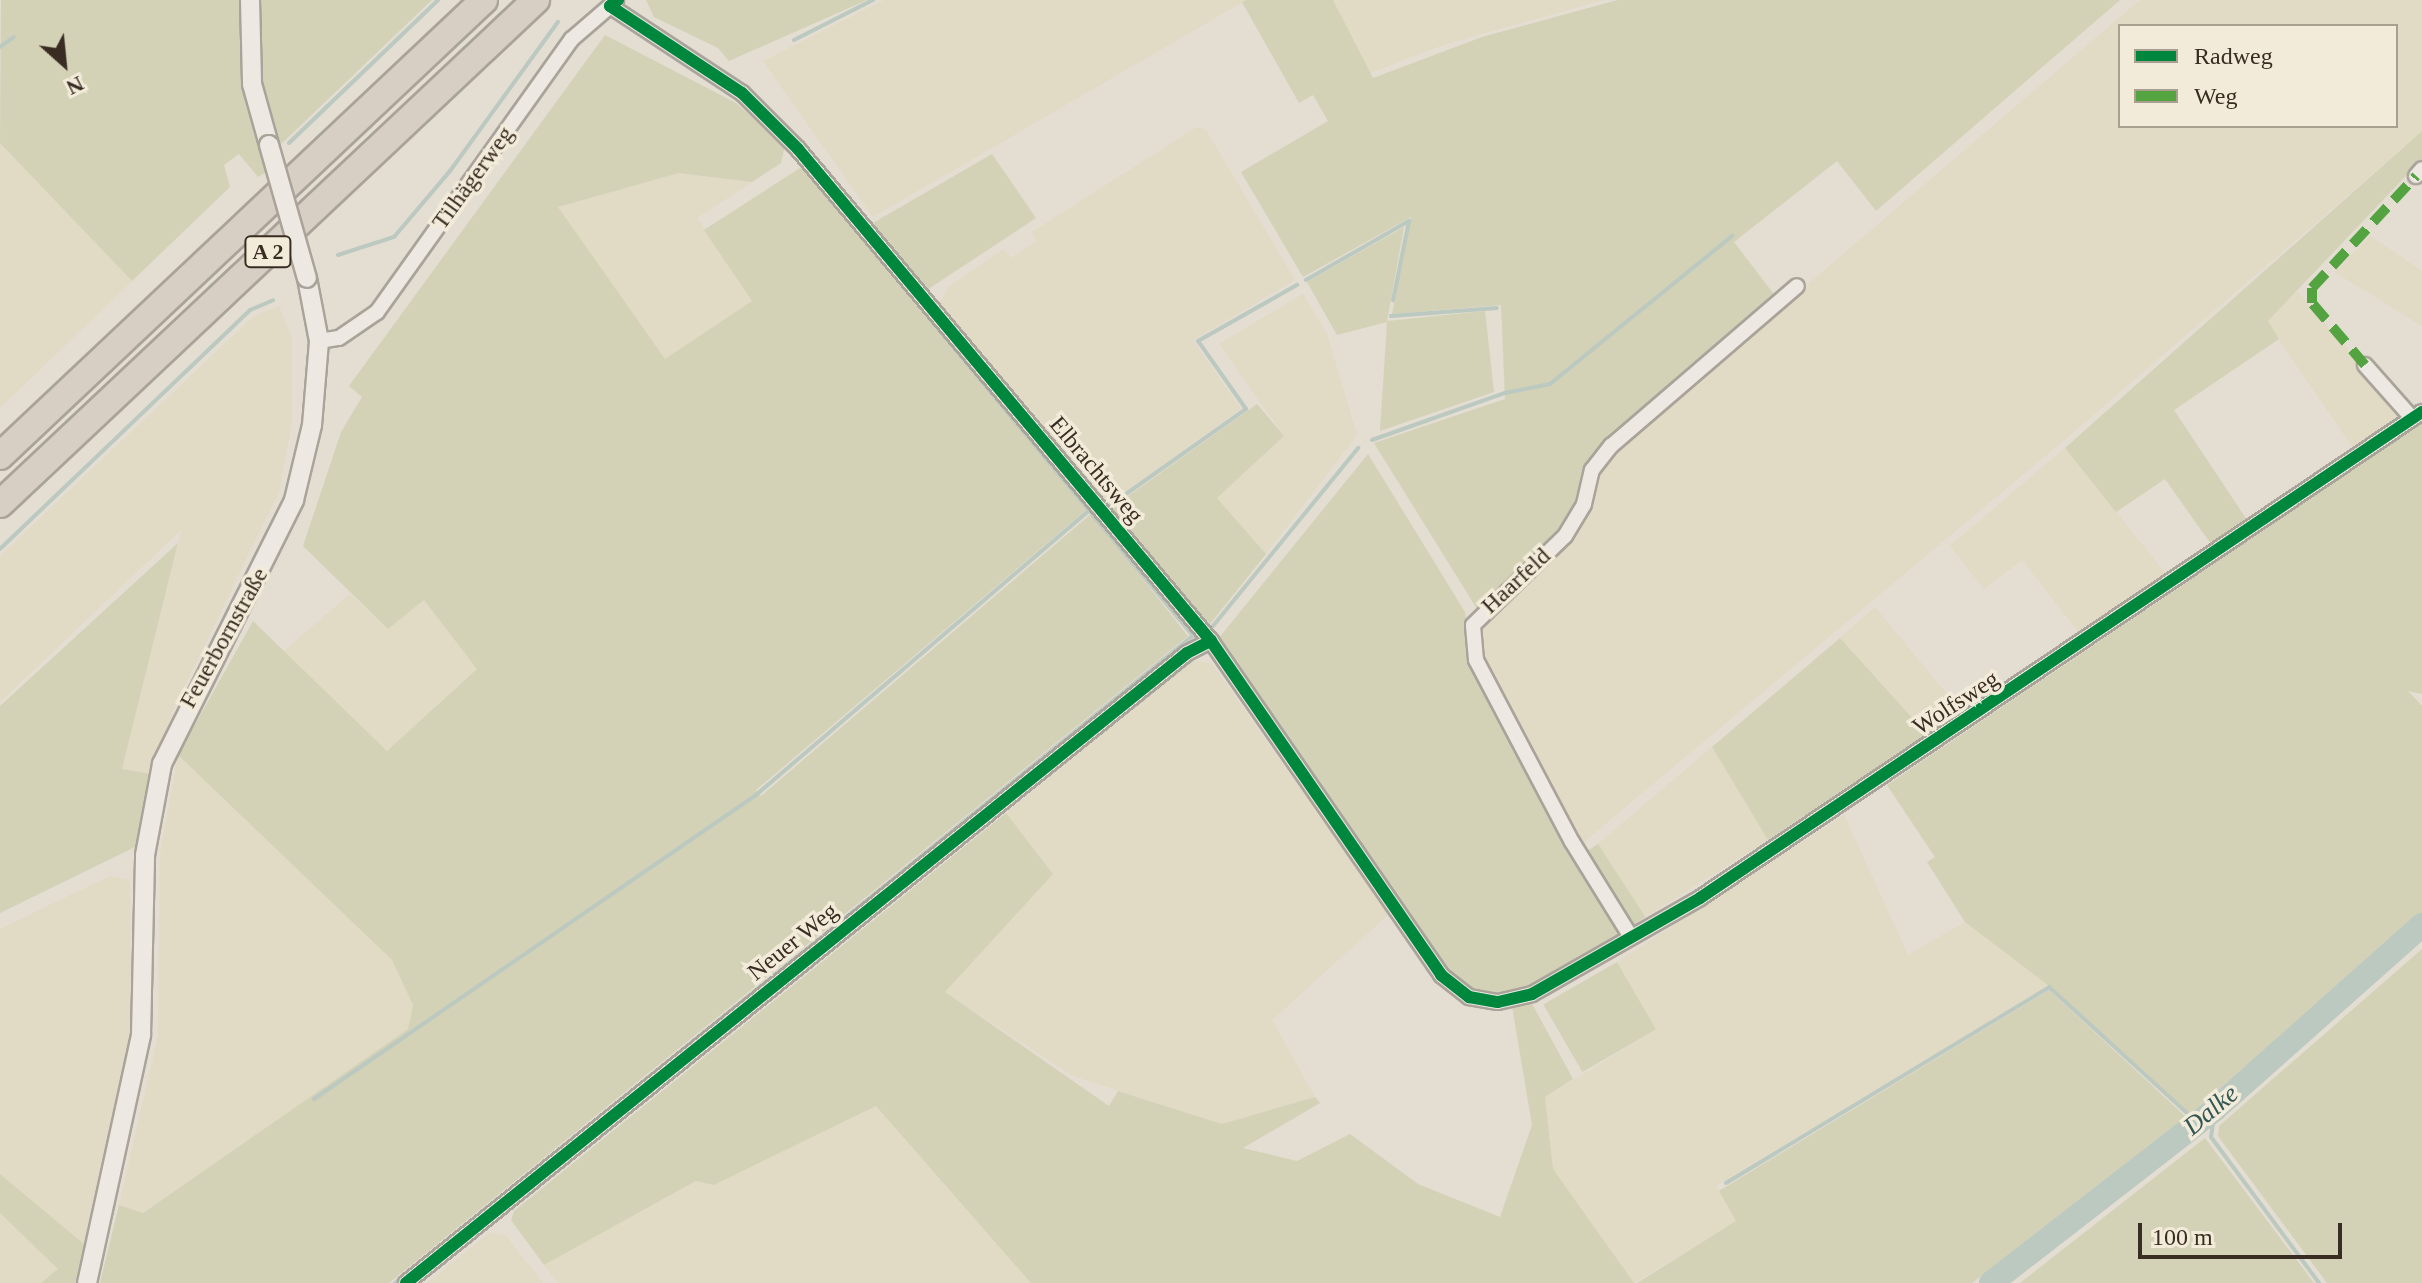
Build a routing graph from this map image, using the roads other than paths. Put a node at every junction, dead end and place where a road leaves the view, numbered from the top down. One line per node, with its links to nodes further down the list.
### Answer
1 (250, 0): 6 (street, Feuerbornstraße, bridge)
2 (484, 0): 9 (highway, A 2)
3 (536, 0): 10 (highway, A 2)
4 (614, 3): 6 (street, Tilhägerweg); 11 (street, Elbrachtsweg)
5 (1797, 286): 12 (street, Haarfeld)
6 (319, 341): 14 (street, Feuerbornstraße)
7 (2365, 365): 8 (street)
8 (2417, 415): 12 (street, Wolfsweg)
9 (0, 456)
10 (0, 504)
11 (1211, 641): 13 (street, Elbrachtsweg); 15 (street, Neuer Weg)
12 (1631, 937): 13 (street, Wolfsweg)
13 (1498, 1002)
14 (87, 1283)
15 (406, 1283)

